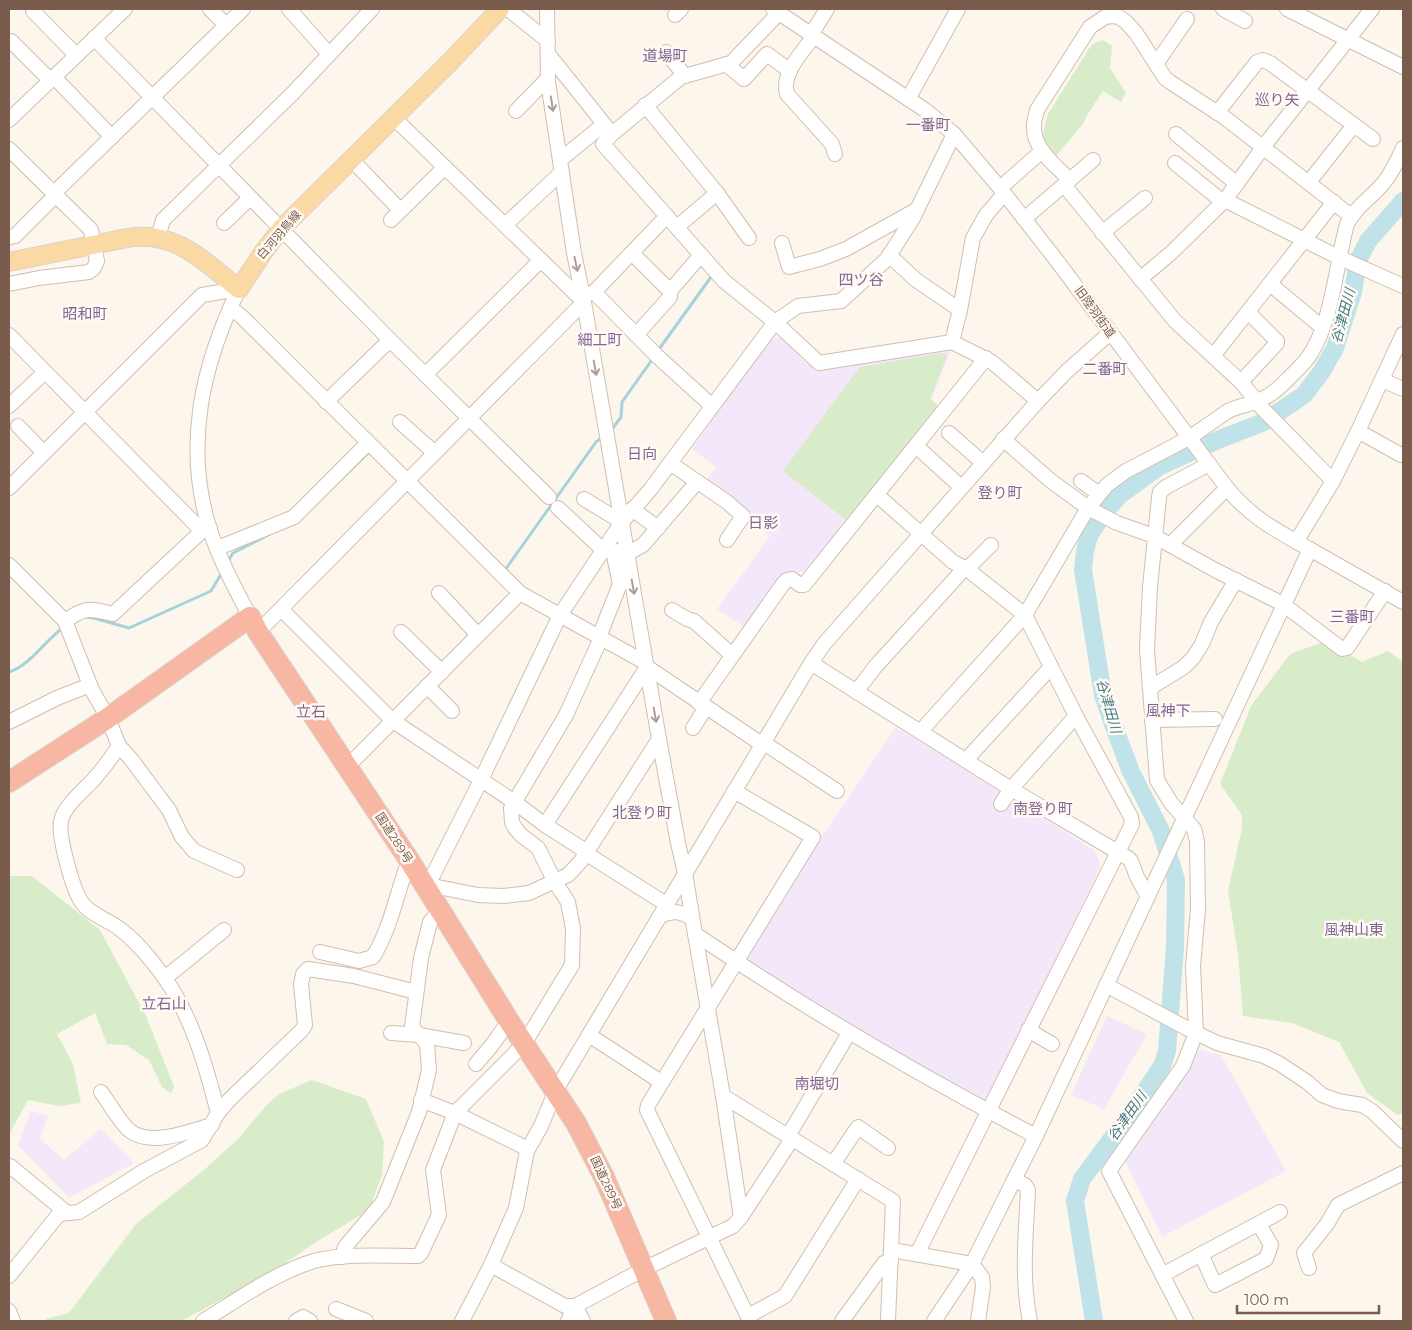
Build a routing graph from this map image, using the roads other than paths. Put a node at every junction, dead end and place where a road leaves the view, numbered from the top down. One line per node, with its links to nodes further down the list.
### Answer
1 (125, 9): 21 (street)
2 (210, 9): 19 (street)
3 (243, 9): 19 (street)
4 (289, 9): 27 (street)
5 (372, 9): 27 (street)
6 (500, 9): 41 (main road, 白河羽鳥線)
7 (508, 9): 24 (street)
8 (547, 9): 24 (street)
9 (826, 9): 20 (street)
10 (1223, 9): 18 (street)
11 (1287, 9): 23 (street)
12 (1372, 9): 23 (street)
13 (954, 10): 37 (street)
14 (33, 11): 26 (street)
15 (776, 11): 20 (street, 旧陸羽街道); 28 (street)
16 (1100, 13): 29 (street); 52 (street)
17 (1187, 19): 29 (street)
18 (1245, 21)
19 (226, 25): 36 (street)
20 (812, 35): 31 (street); 37 (street, 旧陸羽街道)
21 (94, 38): 26 (street); 36 (street)
22 (11, 40): 33 (street)
23 (1348, 40): 30 (street); 35 (street)
24 (548, 48): 34 (street); 44 (street)
25 (666, 52): 32 (street)
26 (76, 54): 33 (street)
27 (329, 54): 57 (street)
28 (726, 64): 31 (street); 32 (street)
29 (1156, 64): 40 (street)
30 (1403, 67)
31 (790, 71): 53 (street)
32 (685, 76): 38 (street)
33 (52, 78): 42 (street); 47 (street)
34 (548, 78): 39 (street); 58 (street, one-way to 58)
35 (1309, 91): 40 (street); 43 (street); 51 (street)
36 (151, 98): 47 (street); 57 (street)
37 (908, 99): 45 (street, 旧陸羽街道)
38 (645, 106): 44 (street); 64 (street)
39 (516, 111)
40 (1217, 113): 51 (street)
41 (394, 118): 54 (main road, 白河羽鳥線); 59 (street)
42 (9, 120)
43 (1354, 125): 48 (street); 60 (street)
44 (608, 129): 58 (street); 71 (street)
45 (954, 134): 63 (street, 旧陸羽街道); 70 (street)
46 (1176, 134): 62 (street)
47 (112, 137): 65 (street)
48 (1372, 139)
49 (9, 148): 65 (street)
50 (1403, 148): 72 (street)
51 (1263, 149): 60 (street); 62 (street)
52 (1042, 150): 61 (street); 63 (street)
53 (835, 154)
54 (352, 160): 59 (street); 77 (main road, 白河羽鳥線)
55 (1093, 160): 61 (street)
56 (1175, 163): 68 (street)
57 (219, 166): 66 (street); 80 (street)
58 (561, 166): 75 (street); 97 (street, one-way to 97)
59 (445, 167): 75 (street)
60 (1309, 182): 69 (street)
61 (1067, 183): 73 (street); 78 (street)
62 (1237, 184): 68 (street)
63 (1002, 191): 73 (street, 旧陸羽街道); 99 (street)
64 (716, 193): 76 (street); 81 (street)
65 (54, 195): 79 (street); 84 (street)
66 (250, 198): 74 (street); 77 (street)
67 (1145, 198): 78 (street)
68 (1224, 201): 82 (street); 91 (street)
69 (1334, 202): 72 (street); 82 (street)
70 (916, 210): 83 (street); 87 (street)
71 (667, 216): 76 (street); 85 (street)
72 (1351, 216): 88 (street)
73 (1024, 219): 103 (street, 旧陸羽街道)
74 (224, 223)
75 (505, 225): 89 (street)
76 (677, 227): 86 (street)
77 (281, 229): 95 (main road, 白河羽鳥線); 107 (street)
78 (1102, 233): 91 (street)
79 (9, 237)
80 (158, 237): 84 (main road); 95 (main road)
81 (750, 238)
82 (1305, 240): 88 (street); 93 (street)
83 (782, 243)
84 (94, 245): 90 (main road); 92 (street)
85 (632, 252): 96 (street); 97 (street)
86 (701, 255): 96 (street); 101 (street)
87 (889, 255): 99 (street); 101 (street)
88 (1344, 259): 94 (street); 102 (street)
89 (541, 260): 97 (street); 112 (street)
90 (9, 262)
91 (1140, 279): 109 (street)
92 (9, 284)
93 (1270, 284): 100 (street); 102 (street)
94 (1403, 286)
95 (239, 289): 98 (street); 121 (street)
96 (670, 291): 106 (street)
97 (587, 297): 106 (street); 122 (street); 151 (street, one-way to 151)
98 (230, 308): 117 (street); 153 (street)
99 (960, 310): 108 (street)
100 (1248, 312): 109 (street); 114 (street)
101 (775, 322): 108 (street); 120 (street)
102 (1323, 328): 118 (street)
103 (1110, 334): 116 (street); 128 (street, 旧陸羽街道)
104 (1403, 334): 113 (street)
105 (9, 335): 111 (street)
106 (636, 335): 120 (street)
107 (390, 340): 112 (street); 117 (street)
108 (952, 342): 110 (street)
109 (1213, 356): 114 (street)
110 (986, 358): 116 (street); 130 (street)
111 (45, 372): 119 (street); 121 (street)
112 (425, 375): 122 (street)
113 (1382, 380): 115 (street); 125 (street)
114 (1241, 382): 118 (street)
115 (1403, 389)
116 (1038, 401): 127 (street)
117 (326, 402): 129 (street)
118 (1260, 404): 128 (street); 138 (street)
119 (9, 406)
120 (712, 406): 135 (street)
121 (85, 412): 131 (street); 153 (street)
122 (469, 418): 132 (street); 146 (street)
123 (400, 422): 132 (street)
124 (18, 426): 131 (street)
125 (1358, 431): 133 (street); 138 (street)
126 (949, 433): 136 (street)
127 (1003, 439): 136 (street); 149 (street)
128 (1191, 440): 134 (street, 旧陸羽街道); 145 (street)
129 (368, 443): 139 (street); 160 (street)
130 (916, 446): 142 (street); 144 (street)
131 (44, 453): 141 (street)
132 (435, 454): 139 (street)
133 (1401, 455)
134 (1208, 462): 143 (street, 旧陸羽街道); 155 (street)
135 (670, 463): 140 (street); 150 (street)
136 (983, 463): 142 (street)
137 (1081, 481): 145 (street)
138 (1333, 481): 157 (street)
139 (406, 482): 169 (street); 172 (street)
140 (697, 482): 152 (street); 156 (street)
141 (9, 488)
142 (961, 488): 154 (street)
143 (1227, 488): 157 (street, 旧陸羽街道); 159 (street)
144 (877, 494): 154 (street); 181 (street)
145 (1100, 494): 149 (street)
146 (549, 497)
147 (584, 499): 151 (street)
148 (558, 508): 162 (street)
149 (1088, 508): 155 (street); 175 (street)
150 (632, 509): 151 (street); 152 (street)
151 (622, 522): 162 (street); 163 (street)
152 (658, 528): 163 (street)
153 (206, 529): 160 (street); 176 (street)
154 (921, 534): 165 (street); 182 (street)
155 (1154, 536): 159 (street); 188 (street)
156 (726, 540)
157 (1296, 542): 161 (street, 旧陸羽街道)
158 (991, 545): 165 (street)
159 (1170, 545): 166 (street)
160 (218, 548): 177 (street)
161 (1310, 549): 167 (street, 旧陸羽街道); 171 (street)
162 (603, 550): 174 (street)
163 (627, 551): 180 (street); 183 (street, one-way to 183)
164 (9, 565): 176 (street)
165 (968, 569): 175 (street); 189 (street)
166 (1236, 580): 171 (street); 188 (street)
167 (1385, 591): 170 (street, 旧陸羽街道); 171 (street)
168 (439, 593): 179 (street)
169 (520, 593): 174 (street); 179 (street)
170 (1403, 602)
171 (1284, 604): 212 (street)
172 (281, 609): 177 (street); 196 (street)
173 (672, 610): 181 (street)
174 (560, 615): 180 (street); 205 (street)
175 (1025, 615): 184 (street); 199 (street)
176 (65, 621): 186 (street)
177 (254, 624): 193 (highway); 204 (highway, 国道289号)
178 (401, 632): 185 (street)
179 (478, 635): 185 (street)
180 (600, 638): 183 (street); 210 (street)
181 (732, 655): 190 (street)
182 (811, 663): 189 (street); 201 (street)
183 (646, 665): 190 (street); 200 (street, one-way to 200); 213 (street)
184 (1051, 667): 192 (street); 203 (street)
185 (442, 672): 187 (street)
186 (90, 685): 193 (street); 197 (street)
187 (427, 686): 191 (street); 196 (street)
188 (1150, 688): 194 (street)
189 (856, 692): 199 (street)
190 (703, 705): 198 (street); 201 (street)
191 (452, 712)
192 (1076, 716): 207 (street); 215 (street)
193 (108, 718): 202 (street); 206 (highway)
194 (1152, 720): 195 (street); 212 (street)
195 (1215, 720)
196 (393, 721): 204 (street); 205 (street)
197 (9, 722)
198 (693, 728)
199 (920, 732): 203 (street)
200 (659, 739): 214 (street); 218 (street)
201 (764, 742): 208 (street); 209 (street)
202 (119, 746): 217 (street); 228 (street)
203 (966, 760): 207 (street)
204 (347, 767): 216 (highway, 国道289号)
205 (481, 780): 210 (street); 221 (street)
206 (9, 782)
207 (1011, 789): 211 (street); 215 (street)
208 (734, 791): 218 (street); 227 (street)
209 (837, 791)
210 (513, 802): 213 (street); 219 (street)
211 (1001, 804)
212 (1183, 823): 220 (street); 234 (street)
213 (545, 825): 214 (street)
214 (587, 852): 219 (street); 222 (street)
215 (1118, 852): 220 (street); 233 (street)
216 (409, 860): 221 (highway, 国道289号); 226 (street)
217 (237, 870)
218 (686, 873): 222 (street); 223 (street)
219 (555, 882): 221 (street); 240 (street)
220 (1151, 891): 229 (street)
221 (432, 899): 230 (street); 232 (highway, 国道289号)
222 (663, 910): 223 (street); 238 (street)
223 (692, 919): 225 (street)
224 (224, 930): 228 (street)
225 (694, 934): 227 (street); 231 (street)
226 (320, 952)
227 (736, 962): 231 (street); 236 (street)
228 (164, 978): 250 (street)
229 (1106, 985): 234 (street); 251 (street)
230 (416, 992): 237 (street); 250 (street)
231 (707, 1007): 243 (street); 246 (street)
232 (509, 1021): 240 (highway, 国道289号); 242 (street)
233 (1028, 1030): 241 (street); 248 (street)
234 (1192, 1031): 253 (street); 274 (street)
235 (391, 1033): 237 (street)
236 (849, 1033): 248 (street); 252 (street)
237 (419, 1035): 239 (street); 247 (street)
238 (589, 1035): 243 (street); 244 (street)
239 (464, 1043)
240 (524, 1044): 244 (highway, 国道289号); 249 (street)
241 (1052, 1044)
242 (476, 1064)
243 (662, 1082): 265 (street)
244 (556, 1090): 255 (street); 273 (highway, 国道289号)
245 (101, 1092): 250 (street)
246 (723, 1096): 252 (street); 263 (street)
247 (421, 1100): 249 (street); 269 (street)
248 (988, 1111): 251 (street); 266 (street)
249 (455, 1113): 255 (street); 269 (street)
250 (216, 1119): 262 (street)
251 (1036, 1136): 260 (street)
252 (790, 1138): 256 (street); 263 (street)
253 (1403, 1141)
254 (888, 1148): 256 (street)
255 (528, 1149): 271 (street)
256 (833, 1164): 259 (street)
257 (10, 1166): 262 (street)
258 (1403, 1173): 272 (street)
259 (858, 1179): 268 (street); 279 (street)
260 (1014, 1180): 270 (street); 293 (street)
261 (1280, 1212): 264 (street)
262 (67, 1213): 275 (street)
263 (741, 1217): 265 (street)
264 (1258, 1224): 267 (street); 267 (street)
265 (709, 1239): 273 (street); 279 (street)
266 (917, 1254): 268 (street); 270 (street)
267 (1201, 1254): 274 (street)
268 (891, 1256): 289 (street); 290 (street)
269 (342, 1257): 281 (street)
270 (972, 1264): 291 (street); 292 (street)
271 (491, 1265): 276 (street); 285 (street)
272 (1309, 1268)
273 (644, 1269): 276 (street); 288 (highway, 国道289号)
274 (1162, 1275): 294 (street)
275 (9, 1276)
276 (576, 1306): 286 (street); 287 (street)
277 (336, 1309): 284 (street)
278 (9, 1310): 280 (street)
279 (749, 1319)
280 (13, 1321)
281 (203, 1321)
282 (296, 1321): 283 (street)
283 (310, 1321)
284 (366, 1321)
285 (462, 1321)
286 (568, 1321)
287 (583, 1321)
288 (666, 1321)
289 (842, 1321)
290 (888, 1321)
291 (934, 1321)
292 (978, 1321)
293 (1030, 1321)
294 (1186, 1321)

